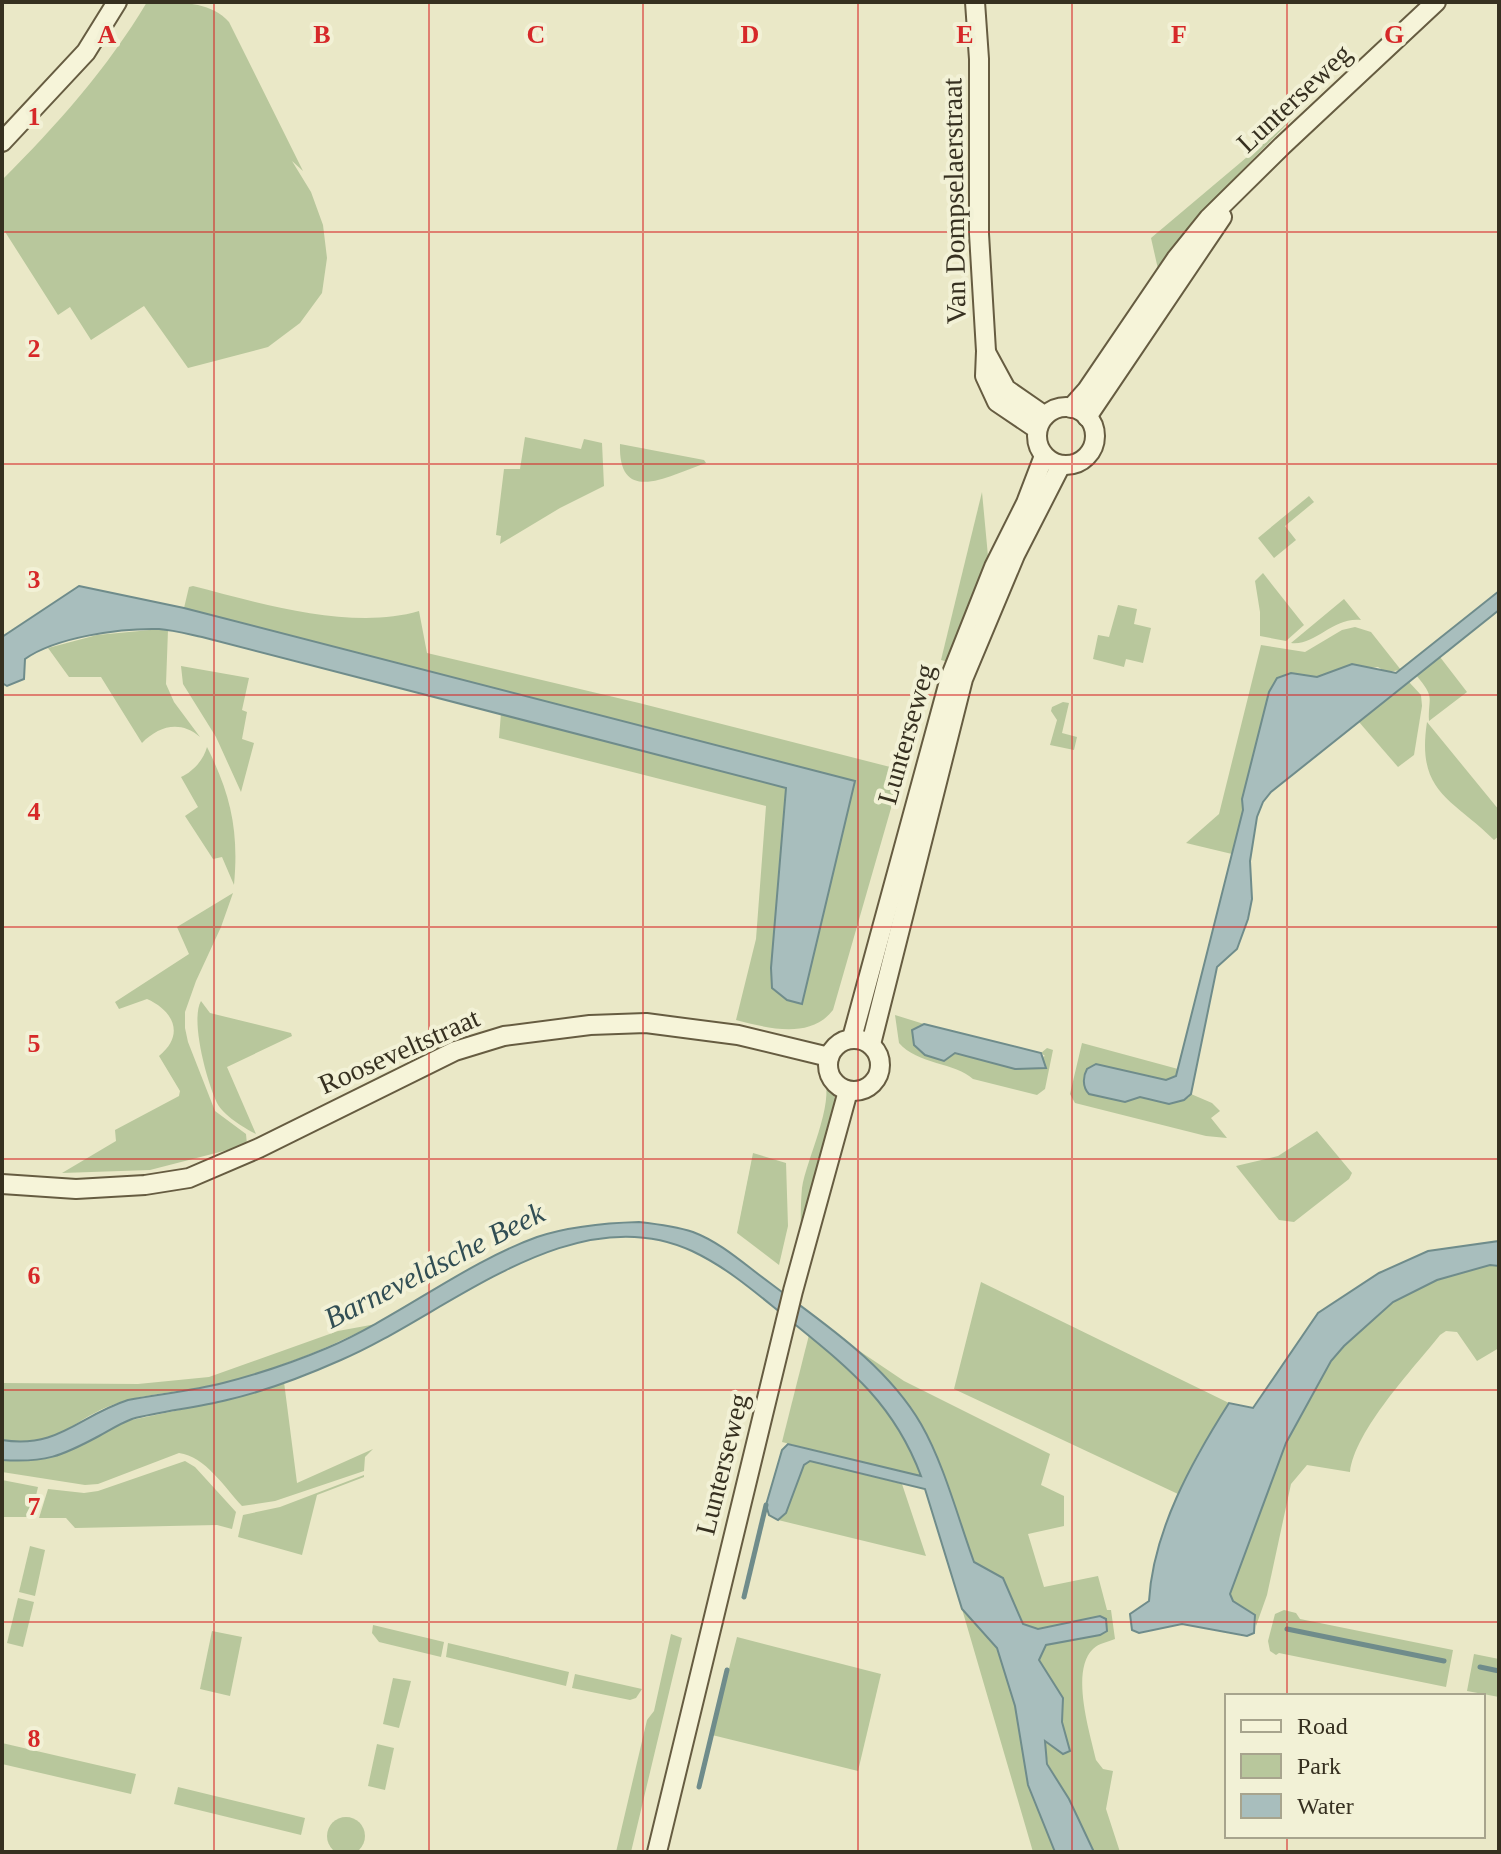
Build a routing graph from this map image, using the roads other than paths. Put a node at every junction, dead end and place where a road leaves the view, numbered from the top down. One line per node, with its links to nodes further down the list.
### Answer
1 (117, 2): 4 (main road)
2 (975, 2): 6 (main road, Van Dompselaerstraat)
3 (1436, 2): 5 (main road, Lunterseweg)
4 (2, 142)
5 (1079, 412): 6 (main road); 8 (main road)
6 (1041, 423): 7 (main road)
7 (1044, 456): 8 (main road); 9 (main road, Lunterseweg)
8 (1061, 465): 10 (main road, Lunterseweg)
9 (852, 1038): 10 (main road); 11 (main road)
10 (871, 1044): 12 (main road)
11 (829, 1057): 12 (main road); 13 (main road, Rooseveltstraat)
12 (848, 1091): 14 (main road, Lunterseweg)
13 (2, 1184)
14 (657, 1852)

